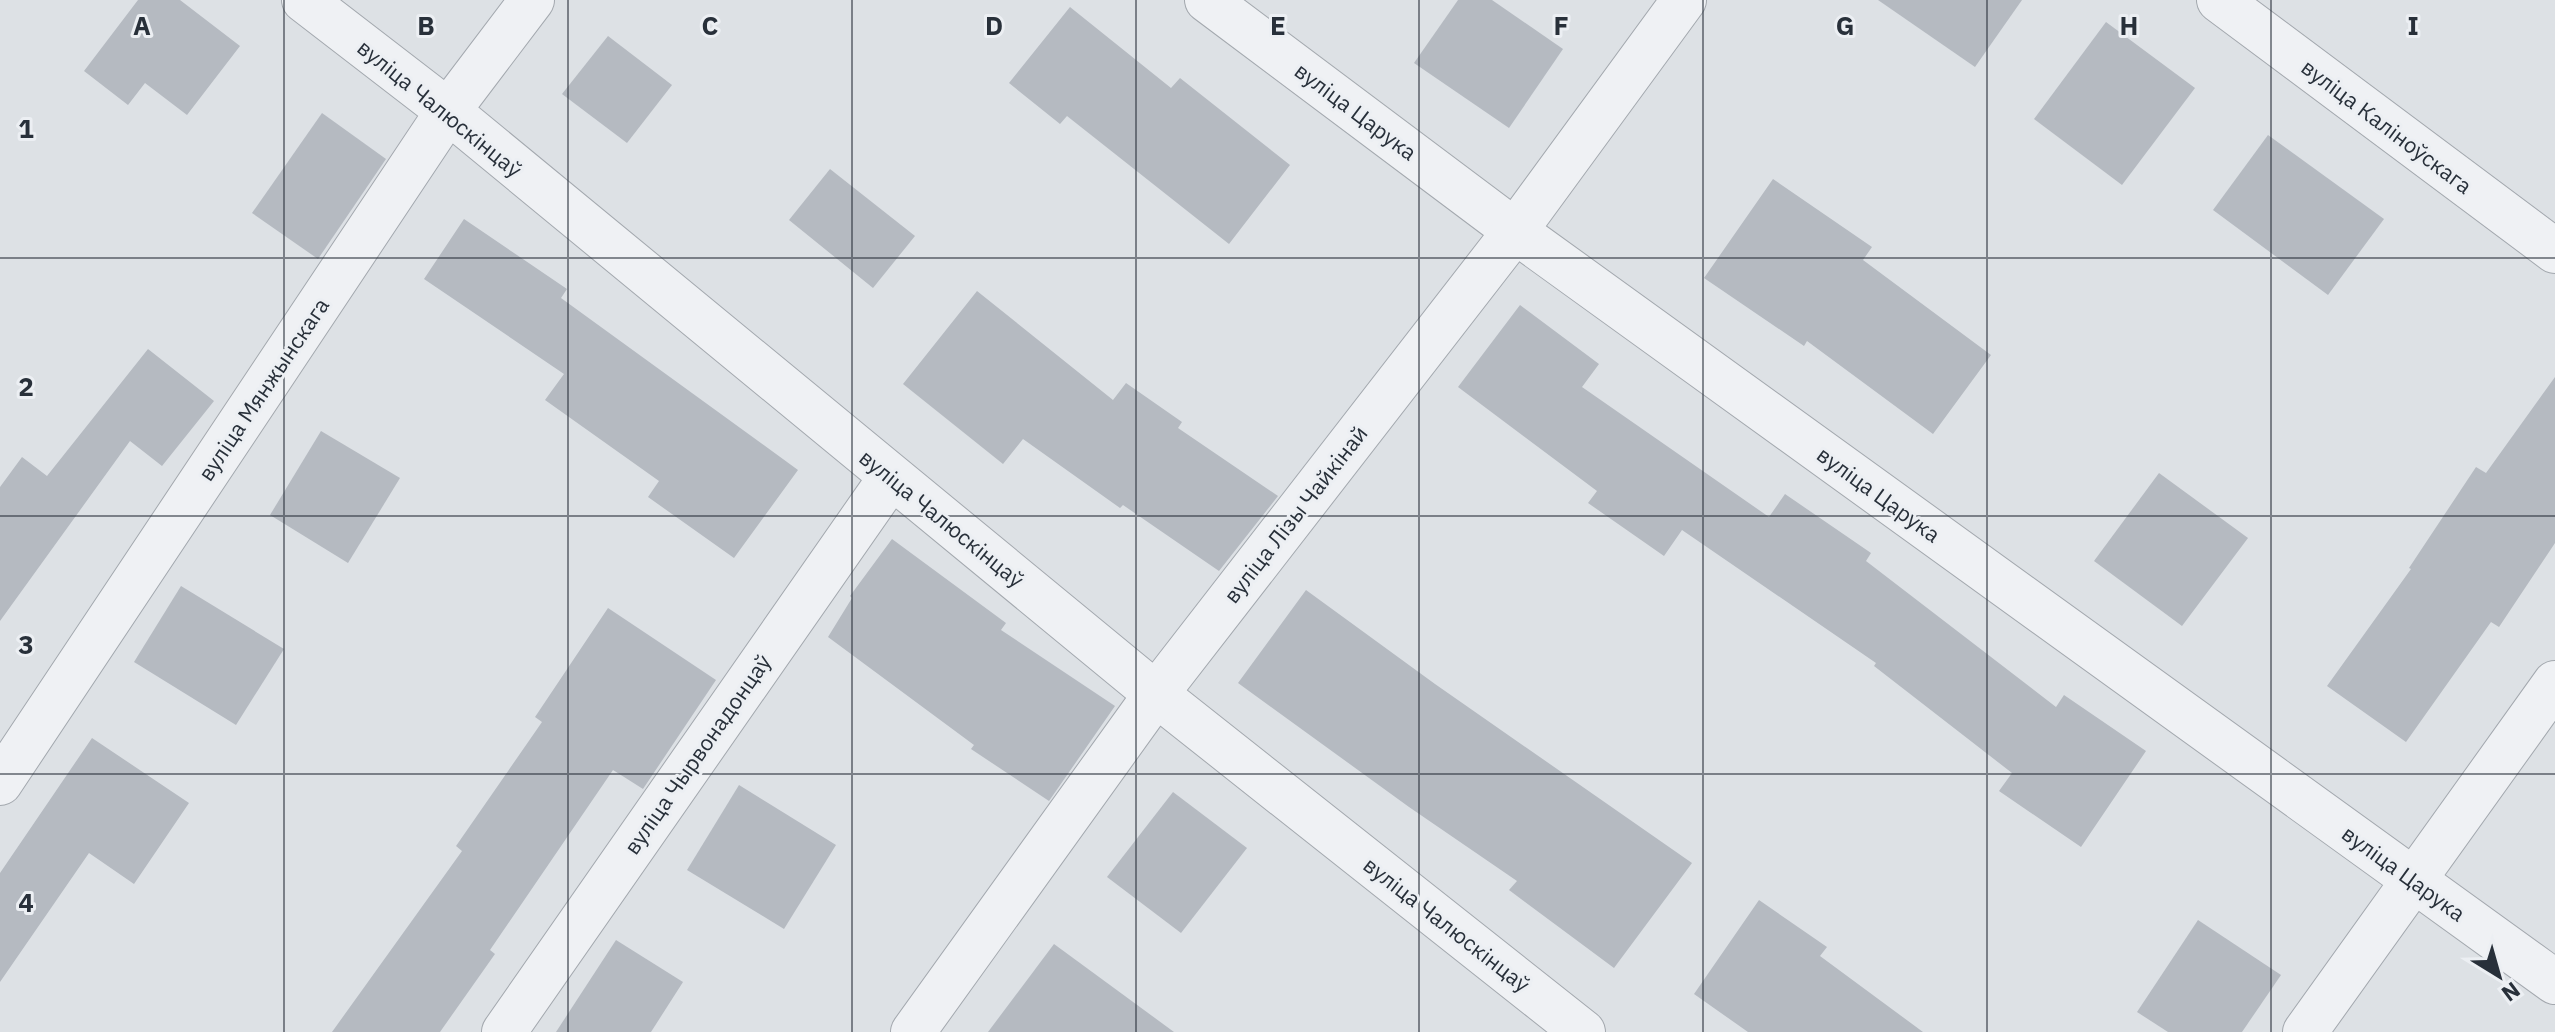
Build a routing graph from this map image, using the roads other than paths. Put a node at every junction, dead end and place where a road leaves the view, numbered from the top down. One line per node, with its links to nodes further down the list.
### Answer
1 (304, 0): 6 (street, вуліца Чалюскінцаў)
2 (532, 0): 6 (street, вуліца Мянжынскага)
3 (1207, 0): 7 (street, вуліца Царука)
4 (1684, 0): 7 (street, вуліца Лізы Чайкінай)
5 (2219, 0): 8 (street, вуліца Каліноўскага)
6 (448, 111): 9 (street, вуліца Чалюскінцаў); 12 (street, вуліца Мянжынскага)
7 (1515, 231): 11 (street, вуліца Лізы Чайкінай); 13 (street, вуліца Царука)
8 (2555, 251)
9 (891, 477): 11 (street, вуліца Чалюскінцаў); 15 (street, вуліца Чырвонадонцаў)
10 (2555, 683): 13 (street)
11 (1156, 694): 16 (street, вуліца Лізы Чайкінай); 17 (street, вуліца Чалюскінцаў)
12 (0, 783)
13 (2414, 880): 14 (street, вуліца Царука); 18 (street)
14 (2555, 982)
15 (504, 1032)
16 (913, 1032)
17 (1583, 1032)
18 (2305, 1032)

